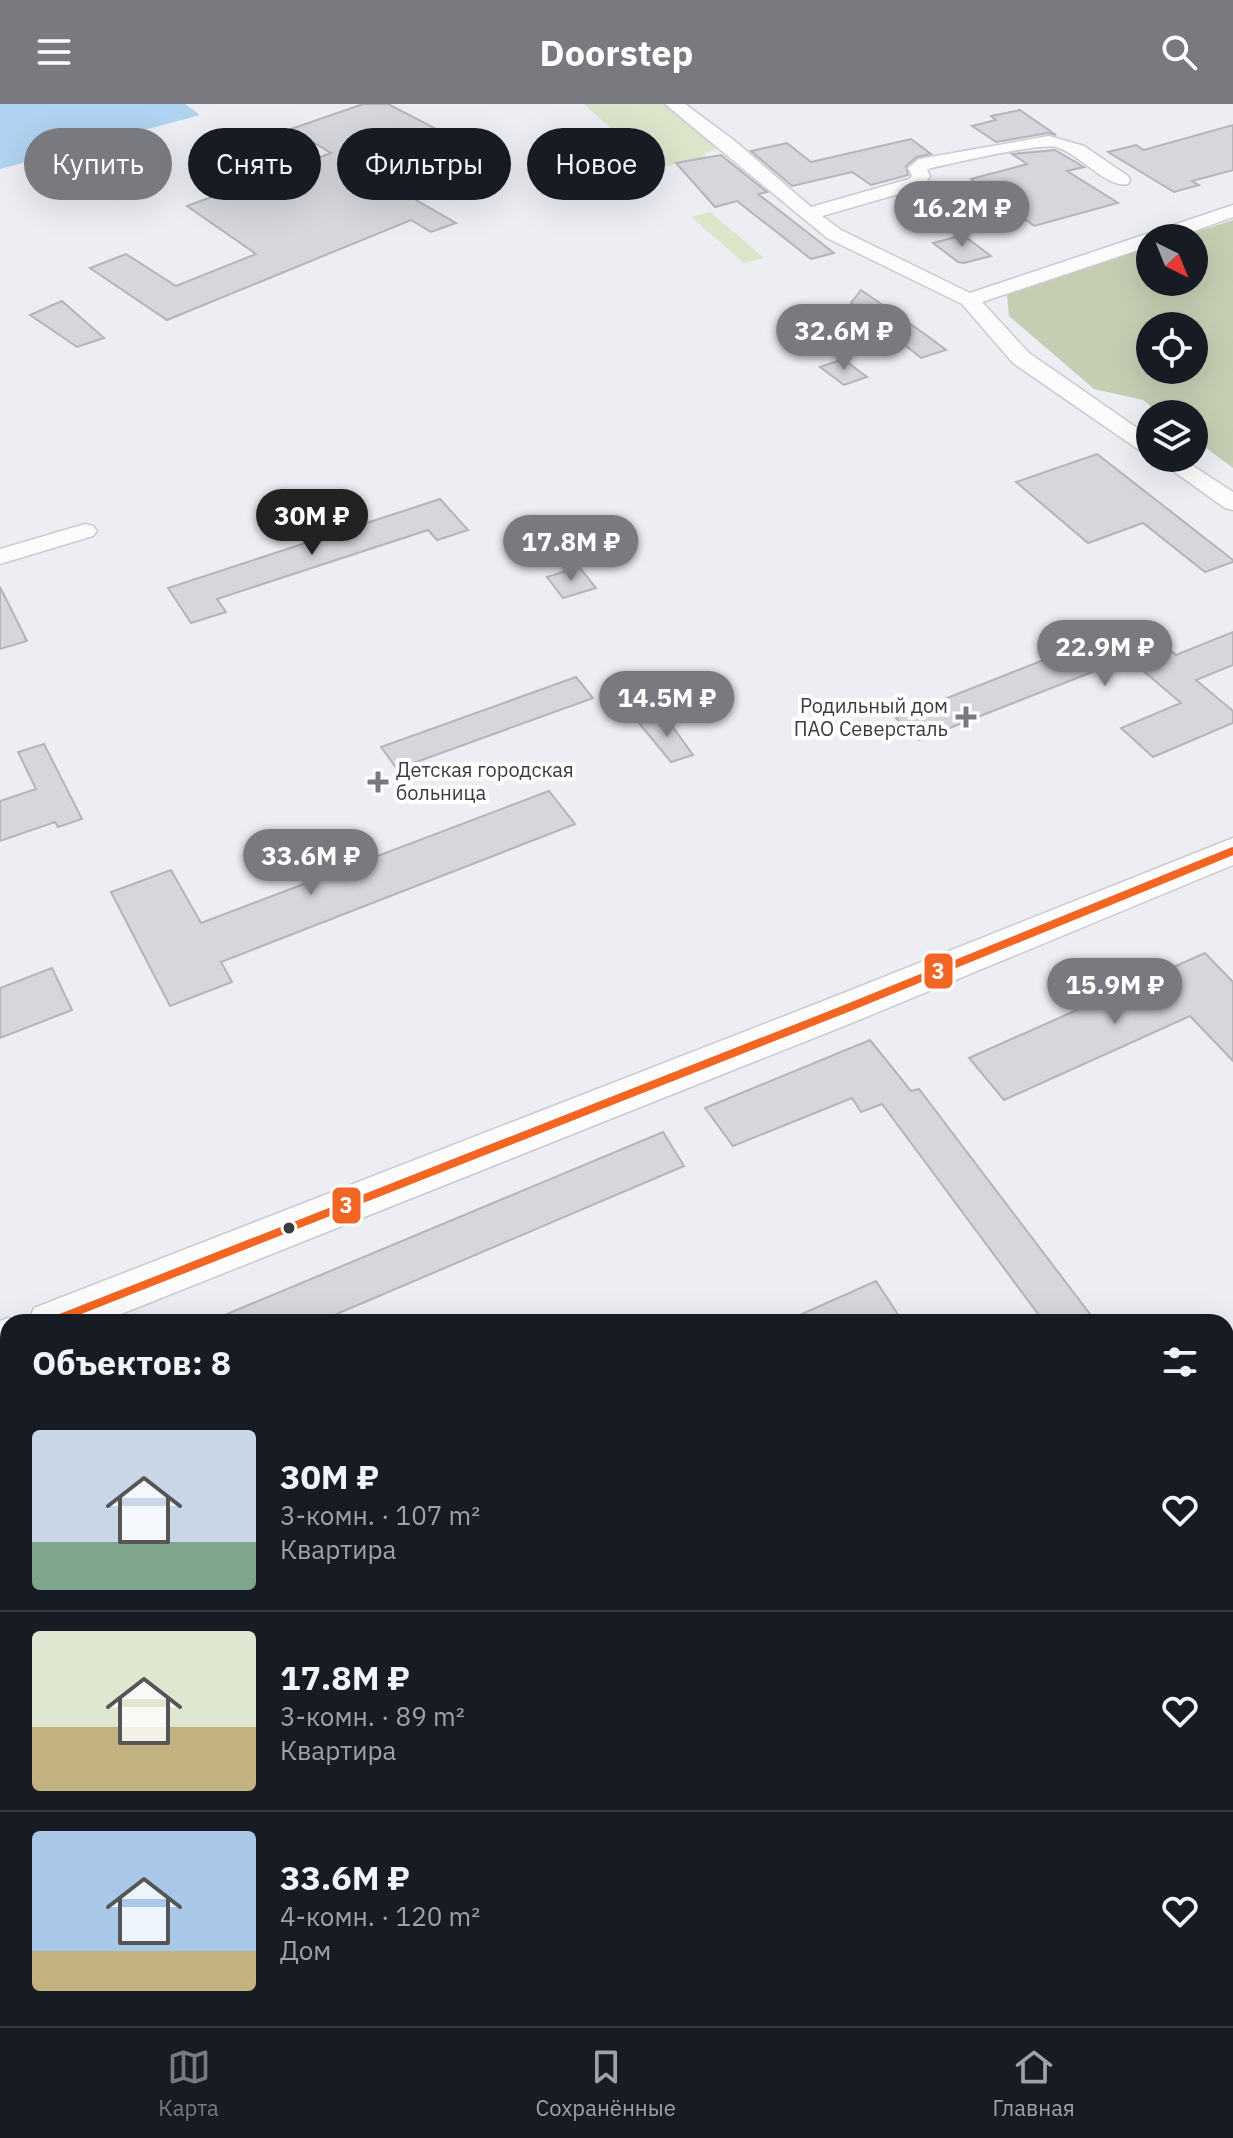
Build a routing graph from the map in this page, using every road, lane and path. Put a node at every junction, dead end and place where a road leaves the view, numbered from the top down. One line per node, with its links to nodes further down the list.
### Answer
1 (674, 104): 4 (street)
2 (1121, 180): 4 (street)
3 (1233, 211): 5 (street)
4 (807, 214): 7 (street)
5 (1196, 224)
6 (1136, 245): 7 (street)
7 (969, 300): 8 (street)
8 (1136, 437)
9 (1187, 472): 10 (street)
10 (1233, 503)
11 (85, 531): 12 (street)
12 (0, 557)
13 (1233, 851): 14 (main road)
14 (70, 1314)

